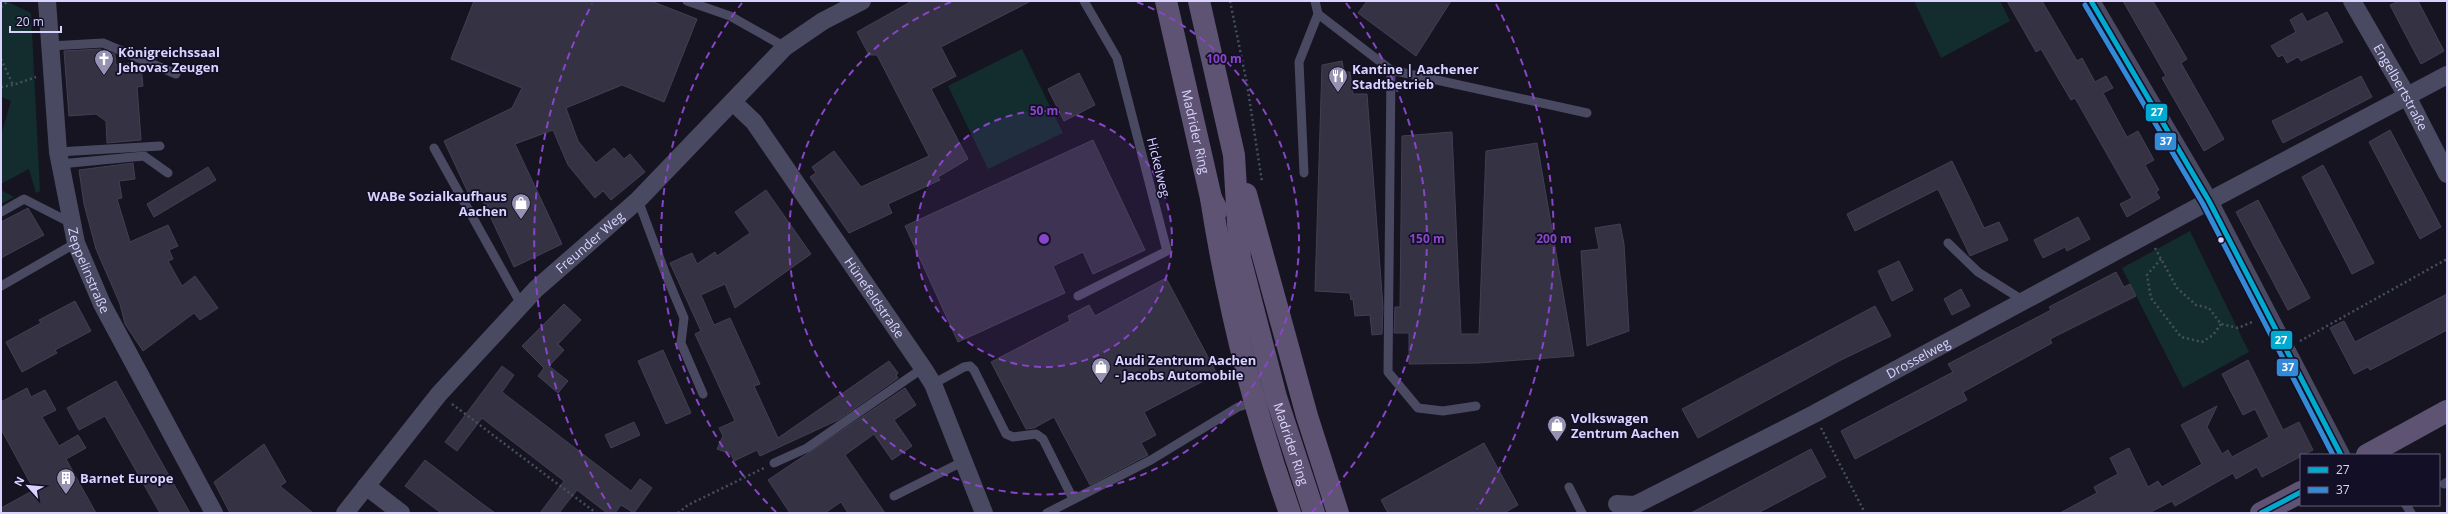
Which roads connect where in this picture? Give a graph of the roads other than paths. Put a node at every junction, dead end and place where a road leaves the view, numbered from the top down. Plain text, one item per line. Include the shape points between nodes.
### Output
1 (46, 1) edge
2 (687, 1) edge
3 (862, 1) edge
4 (1084, 1) edge
5 (1166, 1) edge
6 (1199, 1) edge
7 (1315, 1) edge
8 (2091, 1) edge
9 (2352, 1) edge
10 (1318, 14) junction
11 (50, 46) junction
12 (785, 47) junction
13 (1391, 70) junction
14 (176, 74) dead end
15 (2447, 75) edge
16 (2407, 96) junction
17 (733, 102) junction
18 (1587, 113) dead end
19 (160, 146) dead end
20 (434, 148) dead end
21 (1234, 155) junction
22 (59, 158) junction
23 (168, 173) dead end
24 (1304, 173) dead end
25 (2447, 174) edge
26 (1211, 198) junction
27 (638, 200) junction
28 (2209, 200) junction
29 (1, 212) edge
30 (71, 223) junction
31 (1948, 242) dead end
32 (76, 243) junction
33 (1240, 258) junction
34 (1, 286) edge
35 (1078, 296) dead end
36 (2024, 300) junction
37 (521, 304) junction
38 (923, 368) junction
39 (932, 384) junction
40 (703, 394) dead end
41 (1255, 402) junction
42 (1476, 406) dead end
43 (2447, 411) edge
44 (2340, 454) edge
45 (2369, 454) edge
46 (964, 461) junction
47 (774, 463) road end
48 (366, 486) junction
49 (1569, 487) dead end
50 (2300, 493) edge
51 (894, 496) dead end
52 (1073, 500) junction
53 (1617, 504) dead end
54 (214, 513) edge
55 (345, 513) edge
56 (401, 513) edge
57 (984, 513) edge
58 (1047, 513) edge
59 (1290, 513) edge
60 (1314, 513) edge
61 (1338, 513) edge
62 (1582, 513) edge
63 (2261, 513) edge

1 - 11 street, Zeppelinstraße
2 - 12 lane via 730,16
3 - 12 street, Freunder Weg
4 - 35 lane, Hickelweg via 1117,58 1167,251
5 - 26 main road, Madrider Ring
6 - 21 main road, Madrider Ring
7 - 10 lane
8 - 28 street
9 - 16 street, Engelbertstraße
10 - 13 lane
10 - 24 lane via 1299,62
11 - 14 lane via 103,43
11 - 22 street, Zeppelinstraße
12 - 17 street, Freunder Weg
13 - 18 lane
13 - 42 lane via 1388,372 1418,408 1443,410
15 - 16 street, Drosselweg
16 - 25 street, Engelbertstraße
16 - 28 street, Drosselweg
17 - 27 street, Freunder Weg
17 - 38 street, Hünefeldstraße via 754,122
19 - 22 lane
20 - 37 lane
21 - 33 main road, Madrider Ring
21 - 61 main road via 1307,416
22 - 23 lane via 144,156
22 - 30 street, Zeppelinstraße
26 - 33 main road, Madrider Ring
26 - 41 main road via 1236,336
27 - 37 street, Freunder Weg
27 - 40 lane via 684,318 681,343
28 - 36 street, Drosselweg
28 - 44 street
29 - 30 lane via 24,199
30 - 32 street, Zeppelinstraße
31 - 36 lane via 1978,272
32 - 34 lane
32 - 54 street, Zeppelinstraße via 102,304
33 - 60 main road, Madrider Ring via 1276,397
36 - 53 street, Drosselweg via 1814,414 1635,505
37 - 48 street, Freunder Weg via 438,394
38 - 39 street, Hünefeldstraße
38 - 47 lane via 808,448
39 - 46 street, Hünefeldstraße
39 - 52 lane via 970,366 1006,434 1013,437 1036,434 1043,439
41 - 52 lane via 1238,406 1151,460
41 - 59 main road
43 - 45 main road
46 - 51 lane
46 - 57 street, Hünefeldstraße
48 - 55 street, Freunder Weg
48 - 56 street
49 - 62 lane
50 - 63 main road
52 - 58 lane

